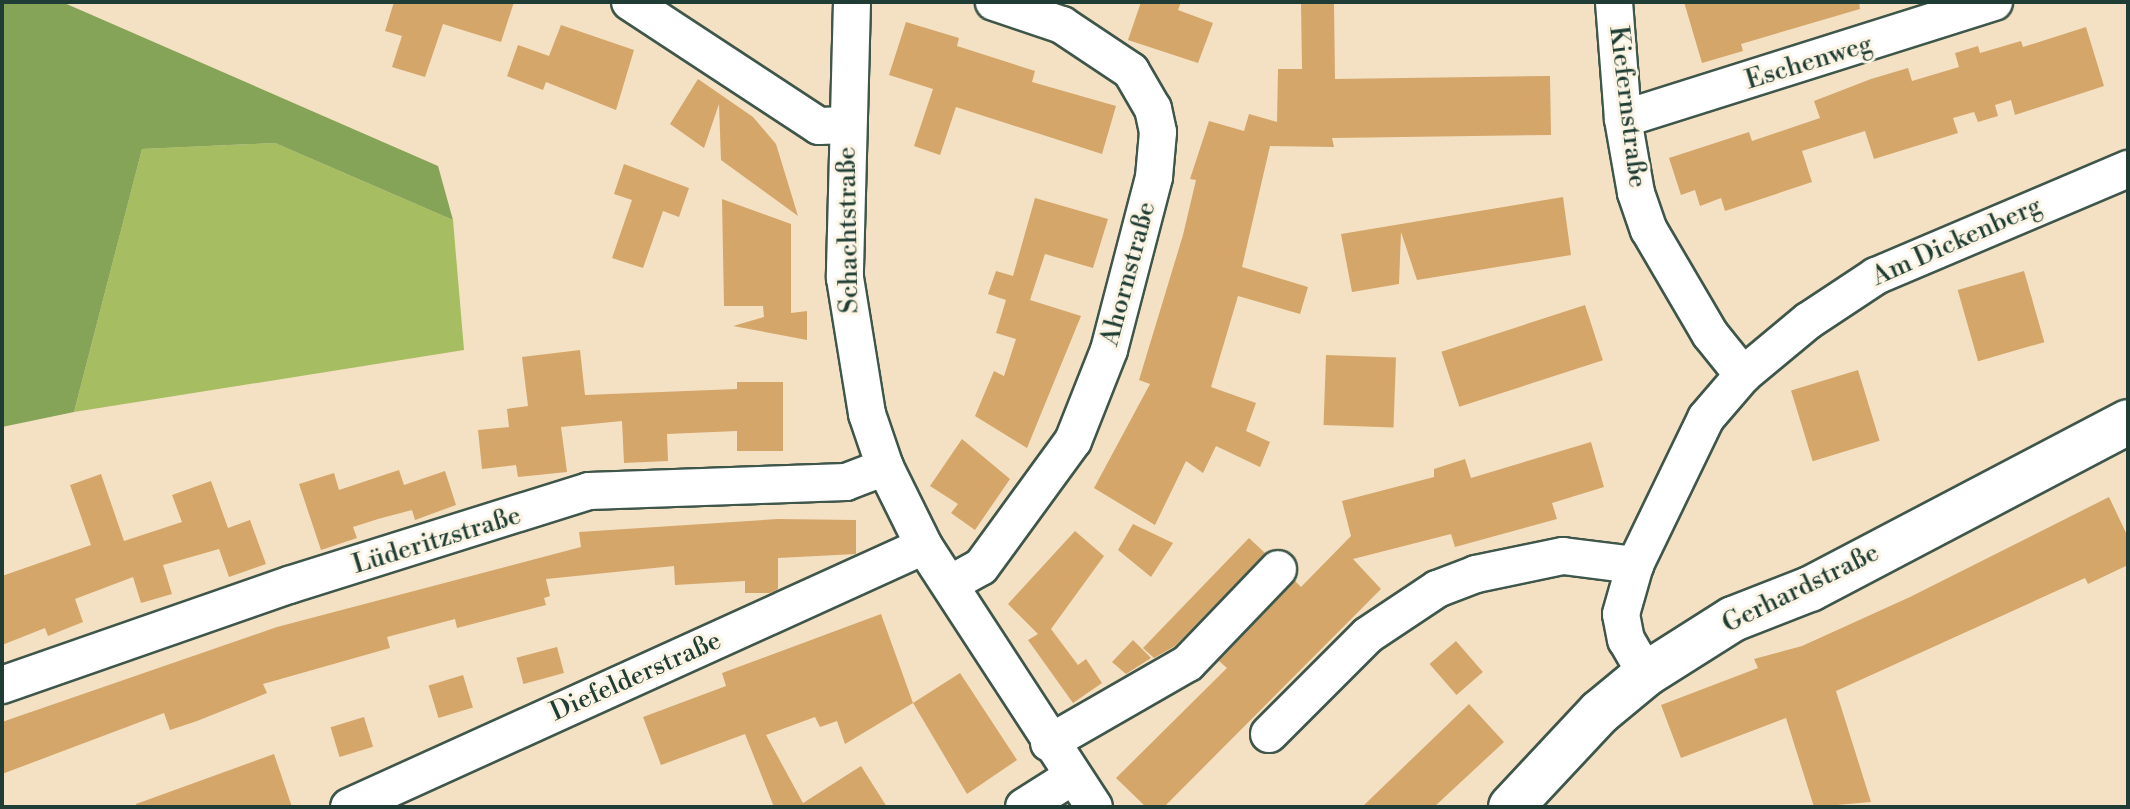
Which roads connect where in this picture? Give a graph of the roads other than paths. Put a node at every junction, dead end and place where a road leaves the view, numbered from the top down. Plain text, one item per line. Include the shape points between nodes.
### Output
1 (630, 2) edge
2 (852, 2) edge
3 (994, 2) edge
4 (1614, 2) edge
5 (1994, 2) edge
6 (1623, 119) junction
7 (848, 125) junction
8 (2128, 169) edge
9 (1743, 375) junction
10 (2128, 422) edge
11 (885, 467) junction
12 (924, 546) junction
13 (1635, 565) junction
14 (1278, 569) dead end
15 (950, 584) junction
16 (1646, 674) junction
17 (2, 685) edge
18 (1269, 734) dead end
19 (1049, 743) junction
20 (1073, 776) junction
21 (349, 807) edge
22 (1024, 807) edge
23 (1094, 807) edge
24 (1511, 807) edge

1 - 7 street via 819,126
2 - 7 street, Schachtstraße
3 - 15 street, Ahornstraße via 1076,32 1131,71 1153,109 1158,132 1154,177 1109,350 1073,441 981,567
4 - 6 street, Kiefernstraße
5 - 6 street, Eschenweg
6 - 9 street, Kiefernstraße via 1636,193 1649,230 1710,334
7 - 11 street, Schachtstraße via 845,278 861,385
8 - 9 street, Am Dickenberg via 1876,276 1808,321
9 - 13 street, Am Dickenberg via 1706,418
10 - 16 street, Gerhardstraße via 1810,589 1733,619
11 - 12 street, Schachtstraße
11 - 17 street, Lüderitzstraße via 846,482 589,491 289,585
12 - 15 street, Schachtstraße
12 - 21 street, Diefelderstraße
13 - 16 street, Am Dickenberg via 1621,614 1626,640
13 - 18 street via 1563,556 1476,574 1437,589 1368,635
14 - 19 street via 1188,663
15 - 19 street, Schachtstraße
16 - 24 street, Gerhardstraße via 1600,712
19 - 20 street, Schachtstraße
20 - 22 street
20 - 23 street, Schachtstraße

